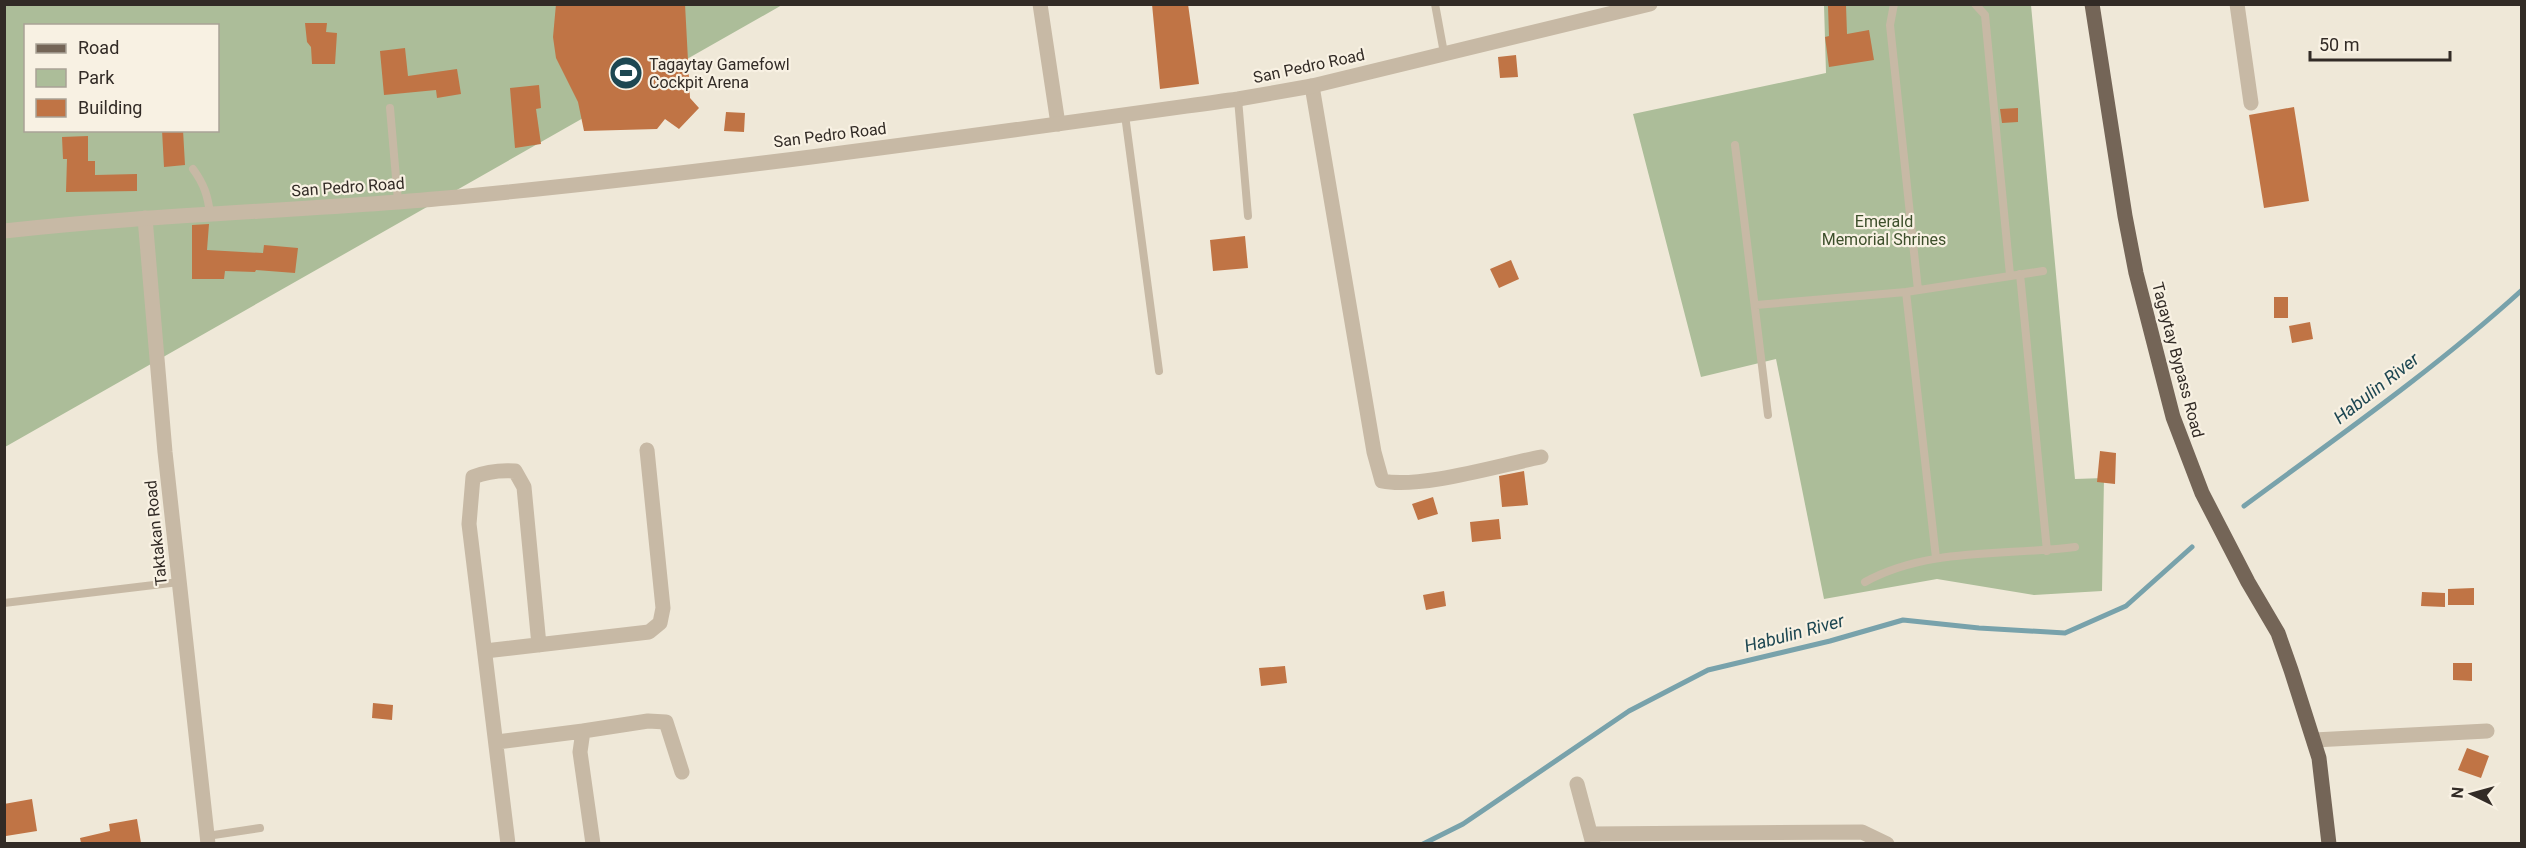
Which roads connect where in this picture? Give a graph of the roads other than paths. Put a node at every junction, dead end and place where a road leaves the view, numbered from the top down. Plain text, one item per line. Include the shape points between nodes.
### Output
1 (1040, 4) edge
2 (1435, 4) edge
3 (1650, 4) edge
4 (1894, 4) edge
5 (1976, 4) edge
6 (2092, 4) edge
7 (2237, 4) edge
8 (1444, 53) junction
9 (1312, 86) junction
10 (1238, 99) junction
11 (2251, 103) dead end
12 (390, 108) dead end
13 (1125, 115) junction
14 (1058, 124) junction
15 (1734, 145) dead end
16 (193, 169) dead end
17 (398, 201) junction
18 (210, 214) junction
19 (1248, 216) dead end
20 (145, 218) junction
21 (4, 231) edge
22 (2043, 271) dead end
23 (2020, 274) junction
24 (2010, 275) junction
25 (1918, 290) junction
26 (1906, 292) junction
27 (1756, 305) junction
28 (1159, 371) dead end
29 (1768, 415) dead end
30 (647, 450) dead end
31 (1541, 457) dead end
32 (2075, 547) dead end
33 (2048, 551) junction
34 (1936, 558) junction
35 (179, 582) junction
36 (1865, 582) dead end
37 (4, 603) edge
38 (539, 645) junction
39 (485, 651) junction
40 (583, 731) junction
41 (2487, 731) dead end
42 (2314, 740) junction
43 (497, 742) junction
44 (682, 772) dead end
45 (1577, 784) dead end
46 (260, 828) dead end
47 (1592, 838) edge
48 (207, 839) edge
49 (508, 843) edge
50 (593, 843) edge
51 (1887, 843) edge
52 (2329, 843) edge

1 - 14 street
2 - 8 lane
3 - 8 street, San Pedro Road
4 - 25 lane via 1890,25
5 - 24 lane via 1985,15
6 - 42 main road, Tagaytay Bypass Road via 2127,228 2173,417 2212,514 2278,633
7 - 11 street
8 - 9 street, San Pedro Road
9 - 10 street, San Pedro Road
9 - 31 street via 1382,481 1396,484 1440,478
10 - 13 street, San Pedro Road
10 - 19 lane
12 - 17 lane
13 - 14 street, San Pedro Road
13 - 28 lane
14 - 17 street, San Pedro Road via 694,171
15 - 27 lane
16 - 18 lane via 208,196
17 - 18 street, San Pedro Road
18 - 20 street, San Pedro Road
20 - 21 street, San Pedro Road
20 - 35 street, Taktakan Road
22 - 23 lane
23 - 24 lane
23 - 33 lane
24 - 25 lane
25 - 26 lane
26 - 27 lane
26 - 34 lane
27 - 29 lane
30 - 38 street via 663,608 660,623 649,632
32 - 33 lane
33 - 34 lane
34 - 36 lane via 1884,572
35 - 37 lane
35 - 48 street, Taktakan Road
38 - 39 street
38 - 39 street via 524,488 515,471 500,470 473,477 469,524
39 - 43 street
40 - 43 street
40 - 44 street via 666,722
40 - 50 street via 580,752
41 - 42 street
42 - 52 main road, Tagaytay Bypass Road
43 - 49 street
45 - 47 street
46 - 48 lane
47 - 51 street via 1862,832

